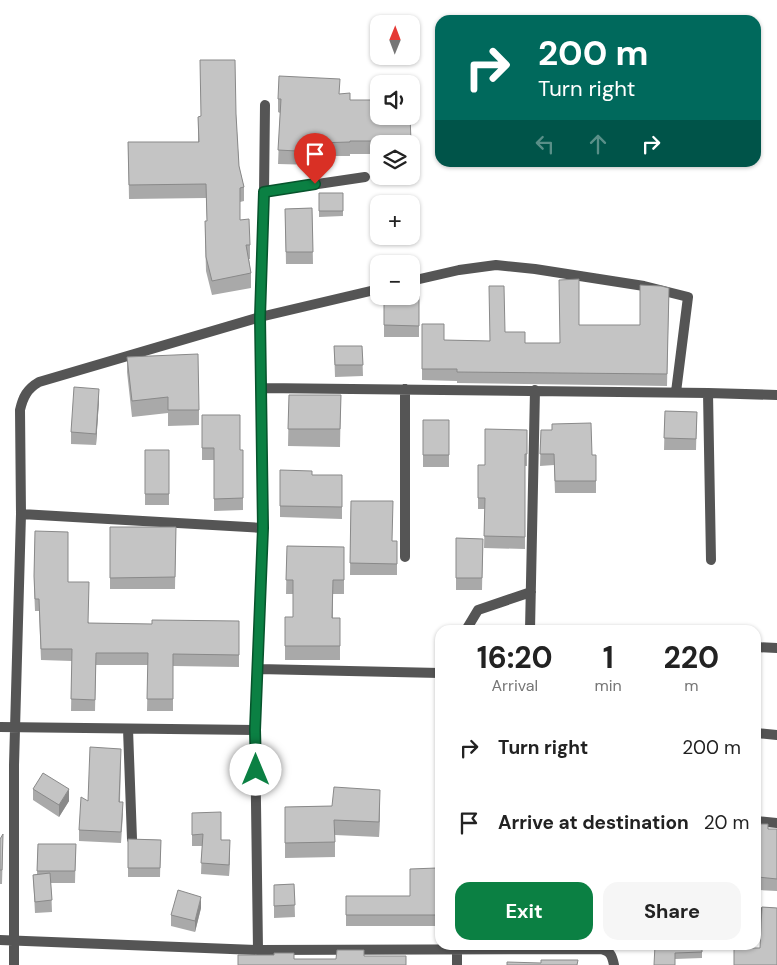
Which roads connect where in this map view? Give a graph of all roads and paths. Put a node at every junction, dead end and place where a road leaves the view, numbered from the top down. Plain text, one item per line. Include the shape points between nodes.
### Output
1 (265, 105) dead end
2 (365, 177) dead end
3 (264, 192) junction
4 (420, 279) edge
5 (370, 291) edge
6 (260, 317) junction
7 (261, 388) junction
8 (405, 389) junction
9 (534, 390) junction
10 (676, 392) junction
11 (708, 392) junction
12 (777, 395) edge
13 (21, 514) junction
14 (263, 528) junction
15 (405, 557) dead end
16 (711, 560) dead end
17 (531, 592) junction
18 (469, 625) edge
19 (530, 625) edge
20 (761, 647) edge
21 (777, 648) edge
22 (258, 669) junction
23 (435, 672) edge
24 (0, 727) edge
25 (15, 727) junction
26 (128, 728) junction
27 (255, 730) junction
28 (761, 733) edge
29 (777, 735) edge
30 (761, 821) edge
31 (777, 823) edge
32 (132, 838) edge
33 (761, 912) edge
34 (777, 913) edge
35 (0, 940) edge
36 (15, 940) junction
37 (258, 950) junction
38 (457, 950) joint
39 (604, 950) edge
40 (14, 965) edge
41 (457, 965) edge
42 (614, 965) edge

1 - 3 street
2 - 3 street
3 - 6 street
4 - 10 street via 496,265 634,285 688,297
5 - 6 street
6 - 7 street
6 - 13 street via 32,386 22,400 20,410
7 - 8 street
7 - 14 street
8 - 9 street
8 - 15 street
9 - 10 street
9 - 17 street
10 - 11 street
11 - 12 street
11 - 16 street
13 - 14 street
13 - 25 street
14 - 22 street
17 - 18 street via 478,610
17 - 19 street
20 - 21 street
22 - 23 street
22 - 27 street
24 - 25 street
25 - 26 street
25 - 36 street
26 - 27 street
26 - 32 street
27 - 37 street
28 - 29 street
30 - 31 street
33 - 34 street
35 - 36 street
36 - 37 street
36 - 40 street
37 - 38 street
38 - 41 street
39 - 42 street via 612,956

